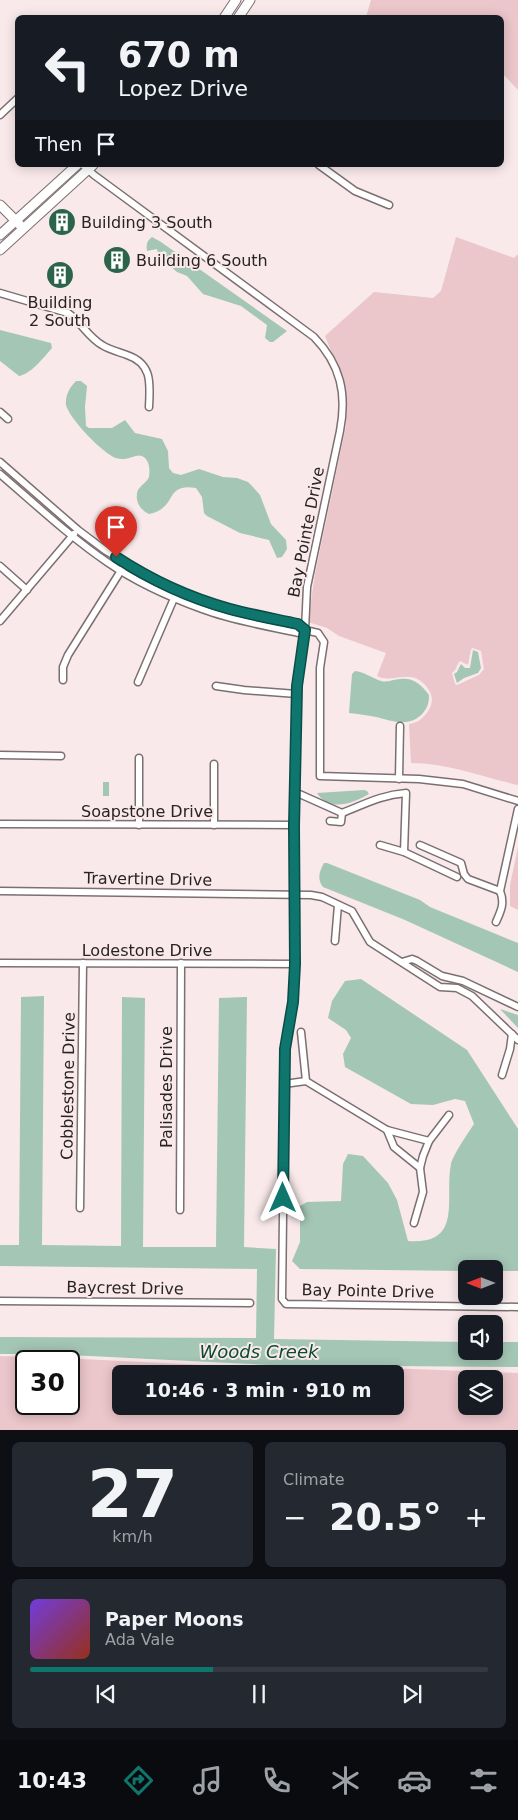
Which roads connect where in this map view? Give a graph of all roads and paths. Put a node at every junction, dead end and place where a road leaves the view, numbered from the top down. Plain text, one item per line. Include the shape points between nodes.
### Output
1 (236, 0) edge
2 (250, 0) edge
3 (226, 15) edge
4 (240, 15) edge
5 (15, 101) edge
6 (0, 115) edge
7 (75, 167) edge
8 (88, 167) edge
9 (322, 167) edge
10 (0, 205) edge
11 (389, 205) dead end
12 (16, 221) junction
13 (24, 228) junction
14 (0, 235) edge
15 (0, 250) edge
16 (0, 292) edge
17 (148, 407) dead end
18 (0, 412) edge
19 (8, 419) dead end
20 (0, 462) edge
21 (0, 474) edge
22 (78, 530) junction
23 (73, 536) junction
24 (126, 563) junction
25 (0, 566) edge
26 (121, 571) junction
27 (27, 590) junction
28 (178, 591) junction
29 (174, 598) junction
30 (0, 621) edge
31 (305, 630) junction
32 (63, 680) dead end
33 (138, 682) dead end
34 (216, 686) dead end
35 (297, 694) junction
36 (400, 726) dead end
37 (0, 755) edge
38 (61, 756) dead end
39 (139, 758) dead end
40 (214, 764) dead end
41 (399, 778) junction
42 (295, 792) junction
43 (518, 801) edge
44 (518, 809) edge
45 (342, 813) junction
46 (330, 821) dead end
47 (0, 824) edge
48 (139, 825) junction
49 (214, 825) junction
50 (294, 826) junction
51 (420, 844) dead end
52 (380, 845) dead end
53 (404, 852) junction
54 (457, 876) dead end
55 (0, 891) edge
56 (500, 891) junction
57 (295, 895) junction
58 (338, 905) junction
59 (496, 922) dead end
60 (335, 941) dead end
61 (402, 962) junction
62 (0, 963) edge
63 (181, 963) junction
64 (83, 964) junction
65 (295, 964) junction
66 (518, 1007) edge
67 (301, 1032) dead end
68 (512, 1034) junction
69 (518, 1040) edge
70 (502, 1075) dead end
71 (306, 1080) junction
72 (284, 1084) junction
73 (449, 1114) dead end
74 (387, 1130) junction
75 (429, 1140) junction
76 (420, 1168) junction
77 (80, 1208) dead end
78 (180, 1210) dead end
79 (414, 1223) dead end
80 (0, 1301) edge
81 (250, 1303) dead end
82 (518, 1308) edge

1 - 3 main road
2 - 4 main road
5 - 6 street
7 - 12 main road
8 - 13 main road
8 - 31 street, Bay Pointe Drive via 306,330 322,345 336,369 343,392 343,416 307,587
9 - 11 street via 355,191
10 - 12 main road
12 - 13 main road
12 - 14 main road
13 - 15 main road
16 - 17 street via 68,313 101,345 141,363 150,382
18 - 19 street
20 - 22 street
21 - 23 street
22 - 23 street
22 - 24 street
23 - 26 street
23 - 27 street
24 - 26 street
24 - 28 street
25 - 27 street
26 - 29 street
26 - 32 street via 66,661
27 - 30 street
28 - 29 street
28 - 31 street via 229,609 298,624
29 - 31 street via 238,620 299,633
29 - 33 street
31 - 35 street, Bay Pointe Drive
31 - 41 street via 318,634 324,642 320,668 320,776
34 - 35 street
35 - 42 street, Bay Pointe Drive
36 - 41 street
37 - 38 street
39 - 48 street
40 - 49 street
41 - 43 street via 463,784
42 - 45 street
42 - 50 street, Bay Pointe Drive
44 - 56 street
45 - 46 street via 341,822
45 - 53 street via 373,799 406,793
47 - 48 street, Soapstone Drive
48 - 49 street, Soapstone Drive
49 - 50 street, Soapstone Drive
50 - 57 street, Bay Pointe Drive
51 - 56 street via 461,863 468,879
52 - 53 street
53 - 54 street
55 - 57 street, Travertine Drive
56 - 59 street via 502,908
57 - 58 street, Travertine Drive via 311,894
57 - 65 street, Bay Pointe Drive
58 - 60 street
58 - 61 street, Travertine Drive via 352,911 370,942
61 - 66 street via 412,959 442,976 463,981
61 - 68 street, Travertine Drive via 440,987 457,988 472,996
62 - 64 street, Lodestone Drive
63 - 64 street, Lodestone Drive
63 - 65 street, Lodestone Drive
63 - 78 street, Palisades Drive
64 - 77 street, Cobblestone Drive
65 - 72 street, Bay Pointe Drive
67 - 71 street
68 - 69 street, Travertine Drive
68 - 70 street
71 - 72 street
71 - 74 street
72 - 82 street, Bay Pointe Drive via 282,1299 286,1304
73 - 75 street
74 - 75 street
74 - 76 street via 394,1147
75 - 76 street
76 - 79 street via 423,1192
80 - 81 street, Baycrest Drive

